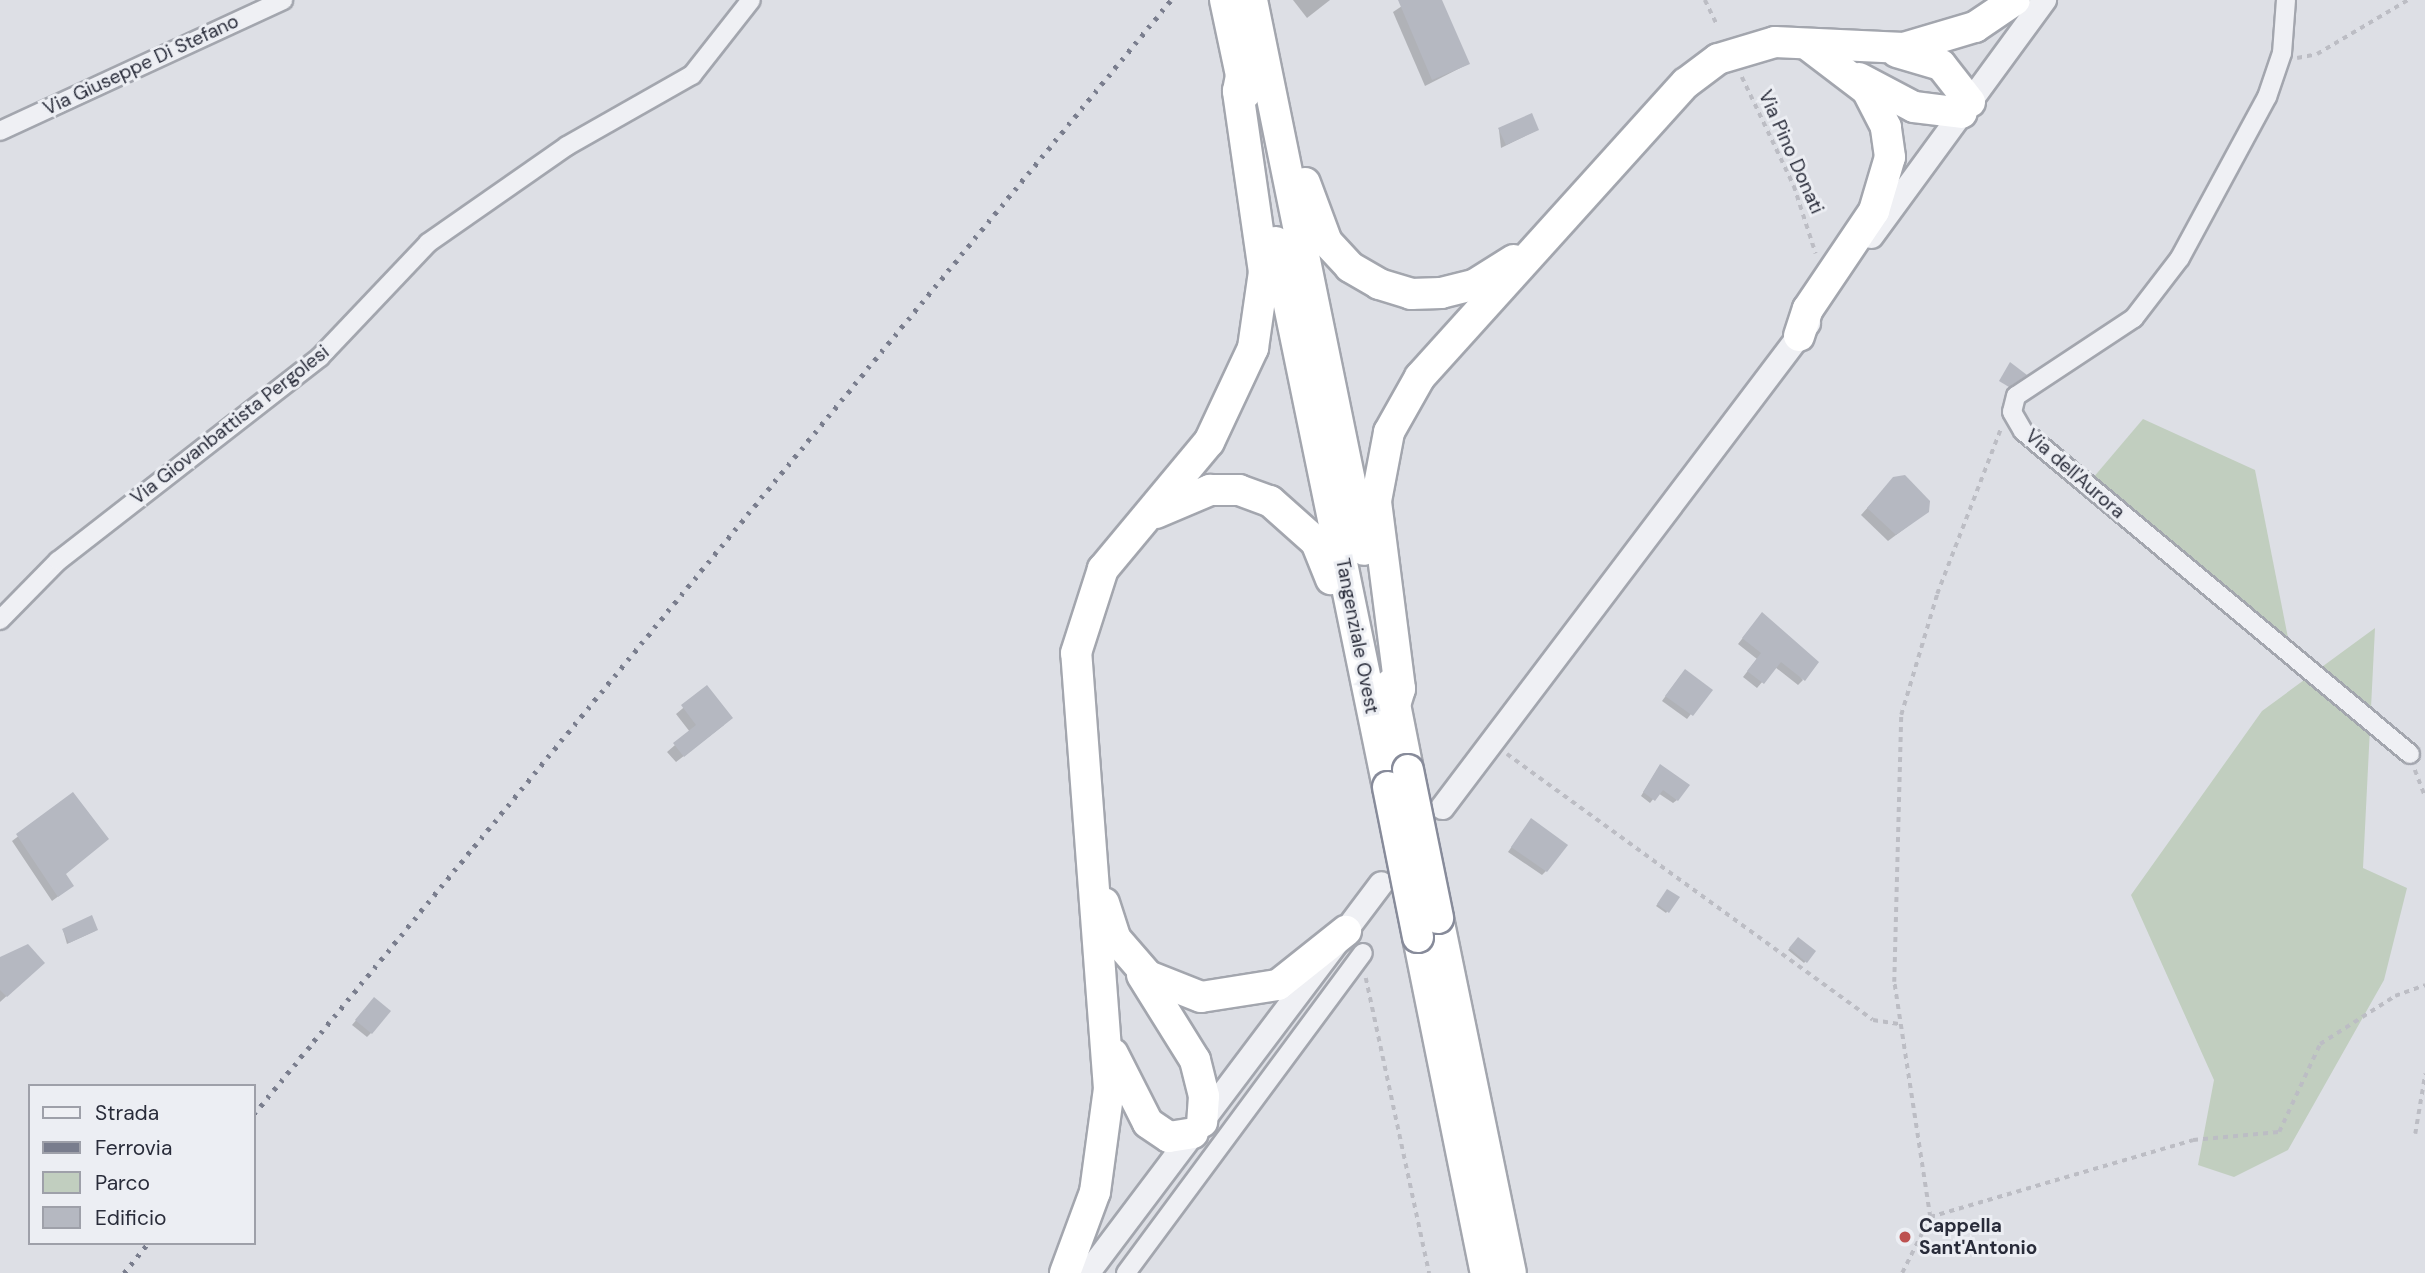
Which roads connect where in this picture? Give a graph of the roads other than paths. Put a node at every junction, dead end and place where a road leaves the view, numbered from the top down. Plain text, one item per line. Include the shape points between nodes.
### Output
1 (283, 0) edge
2 (751, 0) edge
3 (1225, 0) edge
4 (2015, 0) edge
5 (2044, 0) edge
6 (2286, 0) edge
7 (1246, 18) edge
8 (1799, 41) junction
9 (1874, 48) junction
10 (1241, 75) junction
11 (1853, 75) junction
12 (1966, 107) junction
13 (0, 131) edge
14 (1539, 241) junction
15 (1799, 336) junction
16 (1121, 542) junction
17 (0, 620) edge
18 (1395, 705) junction
19 (2410, 754) road end
20 (1398, 779) junction
21 (1442, 807) dead end
22 (1091, 857) junction
23 (1381, 883) dead end
24 (1428, 928) junction
25 (1355, 942) junction
26 (1132, 959) junction
27 (1108, 1044) junction
28 (1197, 1128) junction
29 (1065, 1273) edge
30 (1087, 1273) edge
31 (1126, 1273) edge
32 (1486, 1273) edge
33 (1511, 1273) edge

1 - 13 street, Via Giuseppe Di Stefano
2 - 17 street, Via Giovanbattista Pergolesi via 692,75 567,146 419,250 320,357 58,561
3 - 7 highway, Tangenziale Ovest
4 - 9 highway via 1941,40
5 - 12 street
6 - 19 street, Via dell'Aurora via 2282,53 2267,97 2158,289 2134,318 2016,396 2012,412 2023,431
7 - 10 highway, Tangenziale Ovest
7 - 14 highway via 1268,40 1314,214 1350,267 1411,294 1441,293 1474,285
7 - 18 highway, Tangenziale Ovest
8 - 9 highway
8 - 11 highway
8 - 14 highway via 1740,48 1700,71
9 - 12 highway via 1941,65
10 - 16 highway via 1238,91 1264,272 1252,348 1209,442
10 - 20 highway, Tangenziale Ovest
11 - 12 highway via 1913,107
11 - 15 highway via 1876,106 1890,157 1874,211 1829,277
12 - 15 street
14 - 18 highway via 1420,377 1389,432 1376,501 1400,689
15 - 21 street
16 - 20 highway via 1163,507 1210,490 1239,490 1294,517 1316,542 1329,572 1371,757
16 - 22 highway via 1094,588 1076,653
18 - 20 highway, Tangenziale Ovest
20 - 24 highway, Tangenziale Ovest, bridge
22 - 26 highway via 1116,939
22 - 27 highway
23 - 25 street
24 - 32 highway, Tangenziale Ovest
24 - 33 highway, Tangenziale Ovest
25 - 26 highway via 1278,985 1228,998 1171,988
25 - 28 street
25 - 31 street
26 - 28 highway via 1195,1060 1204,1096
27 - 28 highway via 1147,1123 1169,1136
27 - 29 highway via 1105,1141 1095,1192
28 - 30 street

